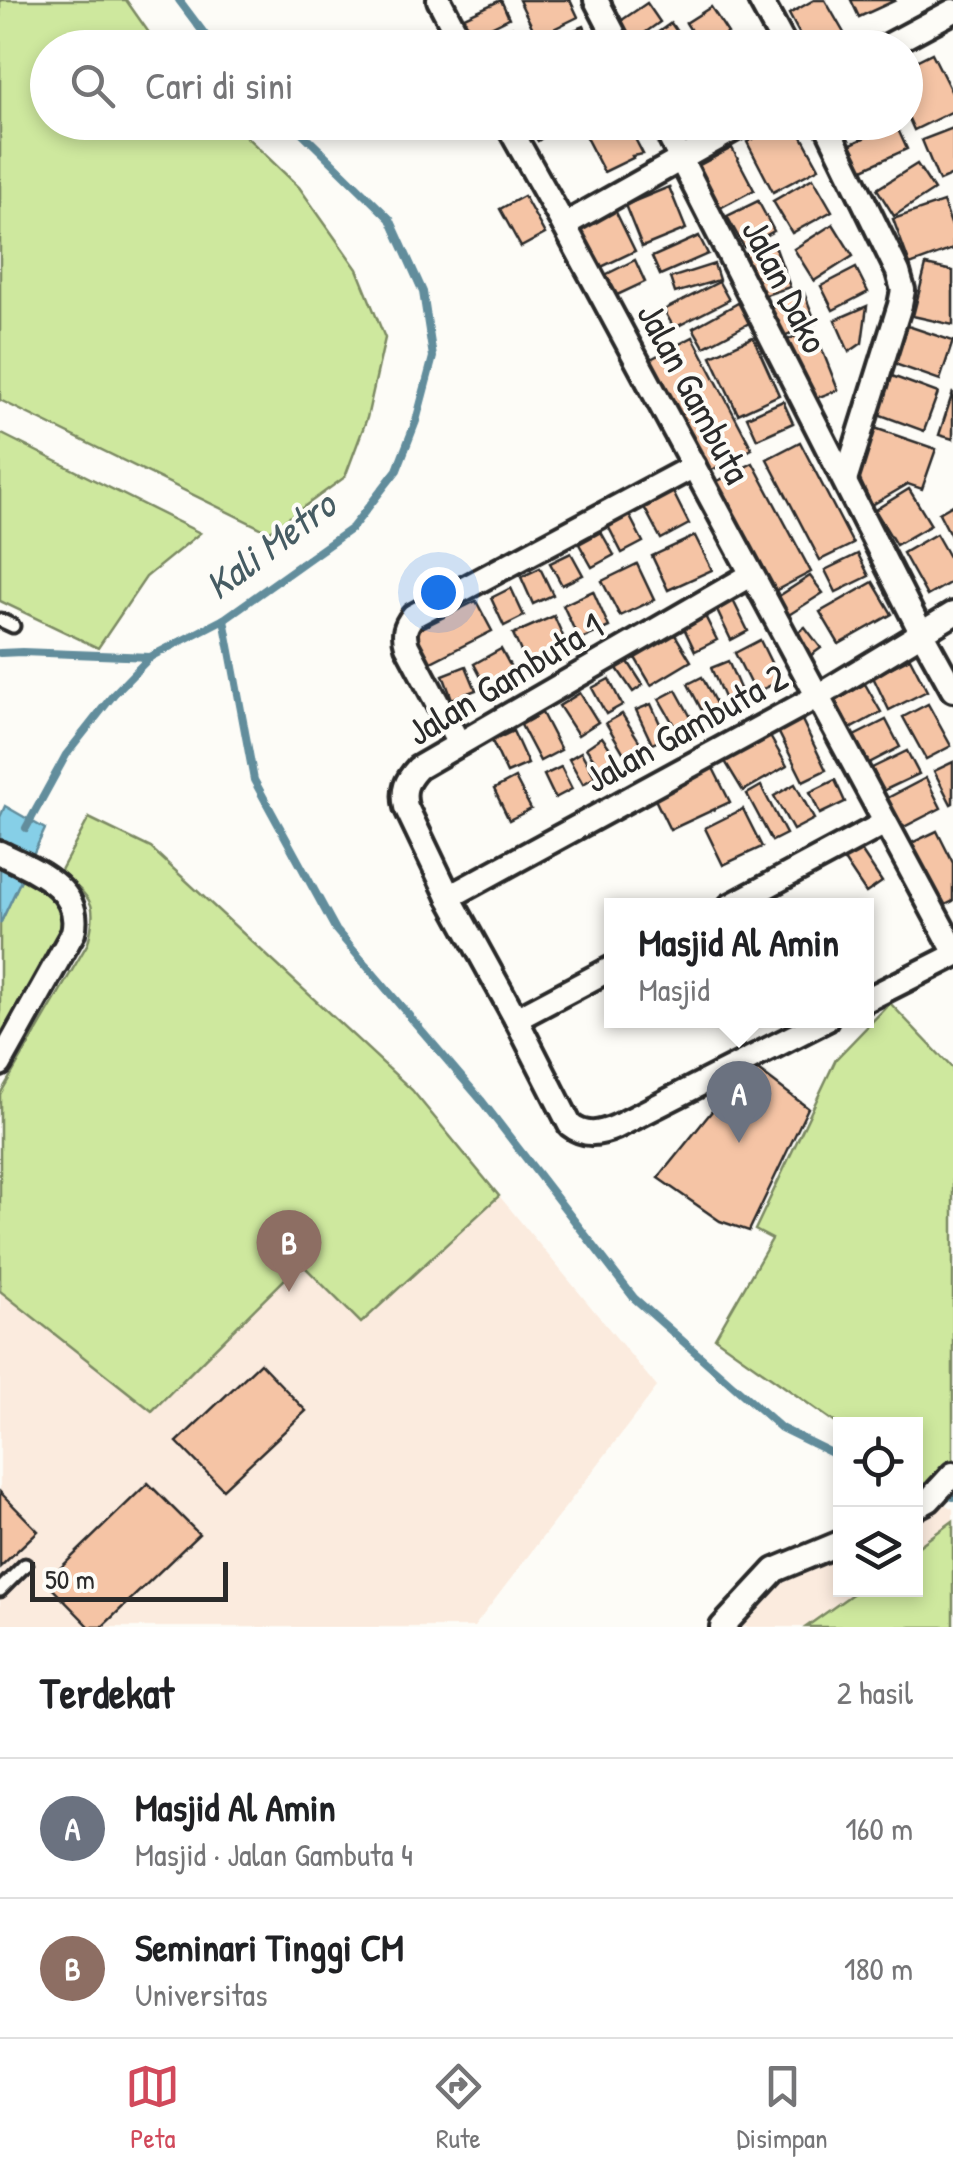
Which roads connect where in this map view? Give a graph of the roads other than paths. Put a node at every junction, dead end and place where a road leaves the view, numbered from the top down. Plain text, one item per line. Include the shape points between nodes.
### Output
1 (439, 0) edge
2 (596, 0) edge
3 (760, 0) edge
4 (953, 11) edge
5 (455, 30) edge
6 (612, 30) edge
7 (776, 30) edge
8 (918, 30) edge
9 (516, 140) edge
10 (671, 140) edge
11 (714, 140) edge
12 (833, 140) edge
13 (681, 159) junction
14 (564, 225) junction
15 (694, 466) junction
16 (844, 481) junction
17 (751, 575) junction
18 (953, 614) edge
19 (920, 632) junction
20 (953, 690) edge
21 (818, 696) junction
22 (459, 744) junction
23 (885, 822) junction
24 (0, 853) edge
25 (450, 897) junction
26 (745, 898) edge
27 (953, 948) edge
28 (953, 956) edge
29 (604, 972) edge
30 (874, 996) edge
31 (516, 1019) junction
32 (810, 1028) edge
33 (0, 1064) edge
34 (833, 1546) edge
35 (25, 1566) dead end
36 (0, 1590) edge
37 (722, 1627) edge

1 - 5 street
2 - 6 street
3 - 7 street
4 - 8 street
9 - 14 street, Jalan Gambuta
10 - 13 street, Jalan Dako
11 - 13 street
12 - 16 street via 903,290
13 - 14 street
13 - 16 street, Jalan Dako
14 - 15 street, Jalan Gambuta
15 - 17 street, Jalan Gambuta
15 - 22 street via 406,624 406,646
16 - 19 street, Jalan Dako
17 - 21 street, Jalan Gambuta
17 - 22 street, Jalan Gambuta 1
18 - 19 street, Jalan Gambuta 2
19 - 20 street, Jalan Dako
19 - 21 street, Jalan Gambuta 2
21 - 23 street, Jalan Gambuta
21 - 25 street, Jalan Gambuta 2
22 - 25 street, Jalan Gambuta 1 via 418,768 404,796
23 - 26 street
23 - 27 street, Jalan Gambuta
24 - 33 street via 66,894 76,920
25 - 31 street
28 - 30 street
29 - 31 street
31 - 32 street via 570,1126 590,1134
34 - 37 street via 775,1570
35 - 36 lane

